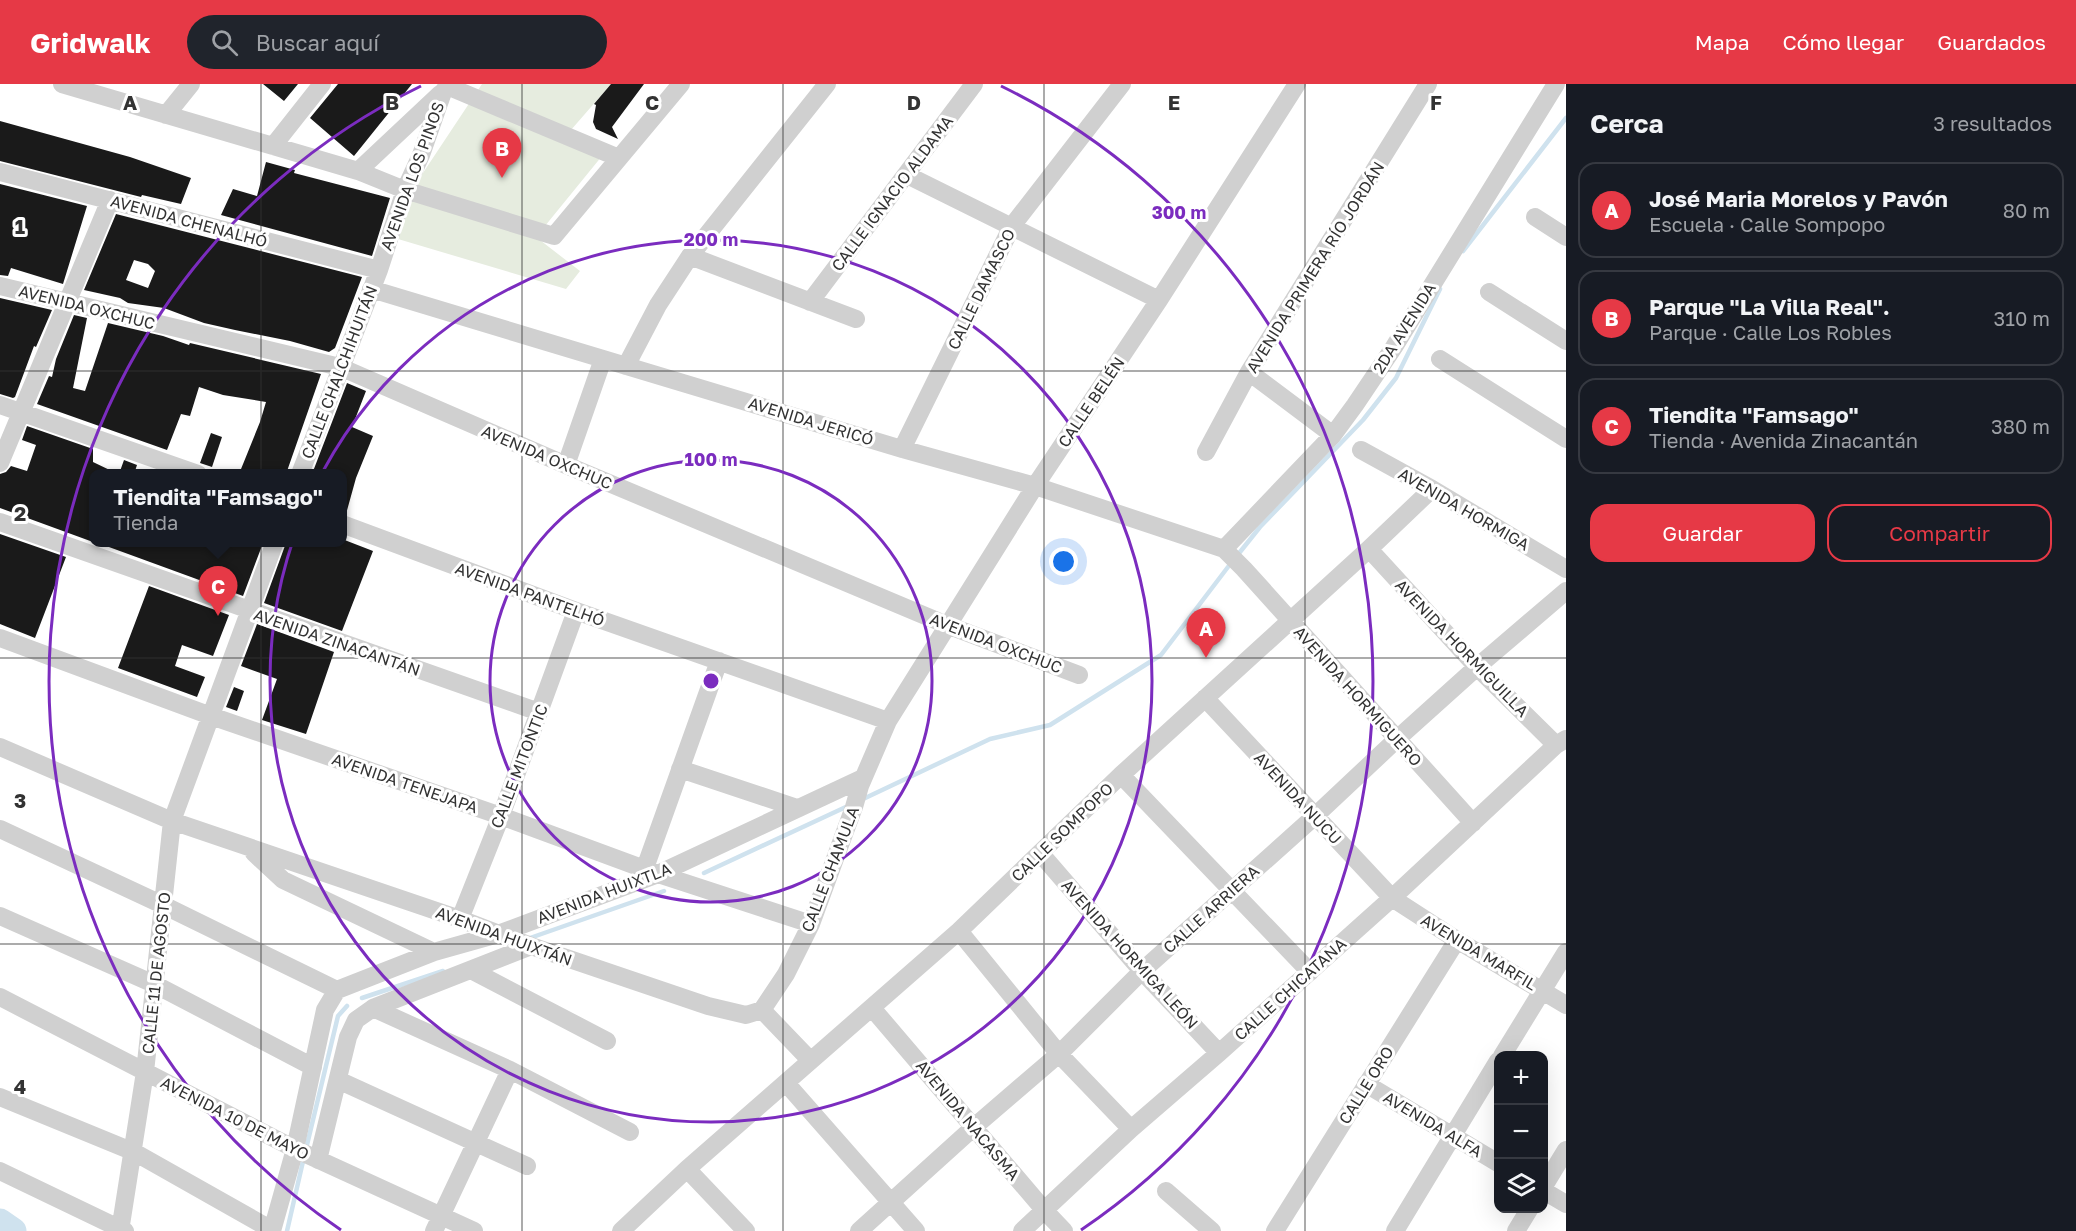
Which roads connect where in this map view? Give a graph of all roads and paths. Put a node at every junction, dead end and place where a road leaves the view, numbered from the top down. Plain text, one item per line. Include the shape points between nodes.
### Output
1 (62, 84) edge
2 (191, 84) edge
3 (322, 84) edge
4 (681, 84) edge
5 (827, 84) edge
6 (974, 84) edge
7 (1122, 84) edge
8 (1297, 84) edge
9 (1428, 84) edge
10 (1556, 84) edge
11 (446, 87) edge
12 (166, 114) junction
13 (273, 146) junction
14 (619, 158) junction
15 (358, 171) junction
16 (0, 172) edge
17 (907, 175) junction
18 (405, 190) junction
19 (110, 200) junction
20 (1535, 217) dead end
21 (1012, 226) junction
22 (1566, 237) edge
23 (690, 256) junction
24 (379, 270) junction
25 (0, 286) edge
26 (371, 289) junction
27 (1489, 292) dead end
28 (1159, 300) junction
29 (810, 302) junction
30 (66, 303) junction
31 (856, 319) dead end
32 (1566, 341) edge
33 (603, 359) junction
34 (1440, 359) dead end
35 (626, 366) junction
36 (340, 367) junction
37 (1249, 372) junction
38 (0, 405) edge
39 (22, 413) junction
40 (1333, 435) junction
41 (1566, 439) edge
42 (902, 449) junction
43 (1361, 450) dead end
44 (1206, 452) dead end
45 (0, 463) edge
46 (566, 465) junction
47 (184, 469) edge
48 (302, 469) edge
49 (1035, 486) junction
50 (1432, 489) junction
51 (0, 522) edge
52 (347, 526) edge
53 (274, 547) edge
54 (1369, 549) junction
55 (1226, 551) junction
56 (1244, 569) joint
57 (1566, 569) edge
58 (1566, 591) edge
59 (250, 611) junction
60 (576, 611) junction
61 (1290, 622) junction
62 (947, 625) junction
63 (0, 638) edge
64 (718, 660) junction
65 (1477, 667) junction
66 (1079, 675) dead end
67 (1205, 698) junction
68 (539, 712) junction
69 (211, 716) junction
70 (888, 721) junction
71 (1397, 739) junction
72 (1561, 742) edge
73 (2, 755) edge
74 (680, 769) junction
75 (1121, 775) junction
76 (862, 782) junction
77 (797, 808) junction
78 (501, 816) junction
79 (1316, 816) junction
80 (172, 821) junction
81 (1473, 823) junction
82 (0, 829) edge
83 (249, 847) junction
84 (1041, 854) junction
85 (651, 871) junction
86 (1231, 891) junction
87 (1392, 898) junction
88 (163, 905) junction
89 (0, 916) edge
90 (460, 920) junction
91 (811, 924) junction
92 (959, 932) junction
93 (498, 934) junction
94 (1457, 940) junction
95 (531, 946) junction
96 (434, 952) junction
97 (1566, 952) edge
98 (471, 969) junction
99 (1142, 971) junction
100 (1310, 972) junction
101 (154, 984) junction
102 (337, 990) junction
103 (1542, 991) junction
104 (0, 997) edge
105 (1566, 1005) edge
106 (373, 1008) junction
107 (872, 1008) junction
108 (762, 1010) junction
109 (607, 1041) dead end
110 (1505, 1051) edge
111 (1219, 1053) junction
112 (1059, 1054) junction
113 (810, 1060) junction
114 (313, 1067) junction
115 (1494, 1067) edge
116 (510, 1070) junction
117 (145, 1072) junction
118 (338, 1080) junction
119 (786, 1083) junction
120 (1366, 1084) junction
121 (0, 1098) edge
122 (974, 1127) junction
123 (1131, 1129) junction
124 (630, 1132) dead end
125 (1452, 1135) junction
126 (475, 1143) junction
127 (1566, 1150) edge
128 (134, 1152) junction
129 (307, 1155) junction
130 (1494, 1161) edge
131 (527, 1166) dead end
132 (687, 1169) junction
133 (0, 1172) edge
134 (1548, 1181) edge
135 (1166, 1191) dead end
136 (1548, 1191) edge
137 (890, 1202) junction
138 (1566, 1204) edge
139 (1044, 1211) junction
140 (1527, 1213) edge
141 (438, 1223) edge
142 (122, 1230) edge
143 (272, 1230) edge
144 (474, 1231) edge
145 (621, 1231) edge
146 (746, 1231) edge
147 (859, 1231) edge
148 (916, 1231) edge
149 (1022, 1231) edge
150 (1064, 1231) edge
151 (1212, 1231) edge
152 (1275, 1231) edge
153 (1395, 1231) edge
154 (1516, 1231) edge

1 - 12 street
2 - 12 street
3 - 13 street
4 - 14 street
5 - 23 street
6 - 17 street, CALLE IGNACIO ALDAMA
7 - 21 street, CALLE DAMASCO
8 - 28 street, CALLE BELÉN
9 - 37 street, AVENIDA PRIMERA RÍO JORDÁN
10 - 40 street, 2DA AVENIDA via 1394,347
11 - 14 street
11 - 15 street
11 - 18 street, AVENIDA LOS PINOS
12 - 13 street
13 - 15 street
14 - 18 street via 554,236
15 - 18 street
16 - 19 street, AVENIDA CHENALHÓ
17 - 21 street
17 - 29 street, CALLE IGNACIO ALDAMA
18 - 24 street, AVENIDA LOS PINOS
19 - 24 street, AVENIDA CHENALHÓ
19 - 30 street
20 - 22 street
21 - 28 street
21 - 42 street, CALLE DAMASCO
23 - 29 street
23 - 35 street via 658,305
24 - 26 street, CALLE CHALCHIHUITÁN
25 - 30 street, AVENIDA OXCHUC
26 - 33 street, AVENIDA JERICÓ
26 - 36 street, CALLE CHALCHIHUITÁN
27 - 32 street
28 - 49 street, CALLE BELÉN
29 - 31 street
30 - 36 street, AVENIDA OXCHUC
30 - 39 street
33 - 35 street, AVENIDA JERICÓ
33 - 46 street
34 - 41 street
35 - 42 street, AVENIDA JERICÓ
36 - 46 street, AVENIDA OXCHUC
36 - 48 street, CALLE CHALCHIHUITÁN
37 - 40 street
37 - 44 street, AVENIDA PRIMERA RÍO JORDÁN
38 - 39 street
39 - 45 street
39 - 47 street
40 - 55 street, 2DA AVENIDA
42 - 49 street, AVENIDA JERICÓ
43 - 50 street, AVENIDA HORMIGA
46 - 62 street, AVENIDA OXCHUC
49 - 55 street, AVENIDA JERICÓ
49 - 62 street, CALLE BELÉN
50 - 54 street, CALLE SOMPOPO
50 - 57 street, AVENIDA HORMIGA
51 - 59 street, AVENIDA ZINACANTÁN
52 - 60 street, AVENIDA PANTELHÓ
53 - 59 street
54 - 61 street, CALLE SOMPOPO
54 - 65 street, AVENIDA HORMIGUILLA
55 - 56 street, AVENIDA JERICÓ
56 - 61 street, AVENIDA HORMIGUERO
58 - 65 street, CALLE ARRIERA
59 - 68 street, AVENIDA ZINACANTÁN
59 - 69 street
60 - 64 street, AVENIDA PANTELHÓ
60 - 68 street, CALLE MITONTIC
61 - 67 street, CALLE SOMPOPO
61 - 71 street, AVENIDA HORMIGUERO
62 - 66 street, AVENIDA OXCHUC
62 - 70 street, CALLE BELÉN
63 - 69 street, AVENIDA TENEJAPA
64 - 70 street
64 - 74 street
65 - 71 street, CALLE ARRIERA
65 - 72 street, AVENIDA HORMIGUILLA
67 - 75 street, CALLE SOMPOPO
67 - 79 street, AVENIDA NUCU
68 - 78 street, CALLE MITONTIC
69 - 78 street, AVENIDA TENEJAPA
69 - 80 street
70 - 76 street, CALLE CHAMULA
71 - 79 street, CALLE ARRIERA
71 - 81 street, AVENIDA HORMIGUERO
72 - 81 street, CALLE CHICATANA
73 - 80 street, AVENIDA HUIXTÁN
74 - 77 street
74 - 85 street
75 - 84 street, CALLE SOMPOPO
75 - 86 street
76 - 77 street, AVENIDA HUIXTLA
76 - 91 street, CALLE CHAMULA
77 - 85 street, AVENIDA HUIXTLA
78 - 85 street, AVENIDA TENEJAPA
78 - 90 street, CALLE MITONTIC
79 - 86 street, CALLE ARRIERA
79 - 87 street, AVENIDA NUCU
80 - 83 street, AVENIDA HUIXTÁN
80 - 88 street, CALLE 11 DE AGOSTO
81 - 87 street, CALLE CHICATANA
82 - 88 street
83 - 90 street, AVENIDA HUIXTÁN
83 - 96 street via 283,880
84 - 92 street, CALLE SOMPOPO
84 - 99 street, AVENIDA HORMIGA LEÓN
85 - 91 street, AVENIDA TENEJAPA
85 - 93 street, AVENIDA HUIXTLA
86 - 99 street, CALLE ARRIERA
86 - 100 street
87 - 94 street, AVENIDA MARFIL
87 - 100 street, CALLE CHICATANA
88 - 101 street, CALLE 11 DE AGOSTO
88 - 102 street
89 - 101 street
90 - 93 street, AVENIDA HUIXTÁN
91 - 108 street, CALLE CHAMULA via 786,974
92 - 107 street, CALLE SOMPOPO
92 - 112 street
93 - 95 street, AVENIDA HUIXTÁN
93 - 96 street, AVENIDA HUIXTLA
94 - 103 street, AVENIDA MARFIL
94 - 120 street, CALLE ORO
95 - 98 street
95 - 108 street, AVENIDA HUIXTÁN via 708,1006 746,1015
96 - 102 street, AVENIDA HUIXTLA
97 - 103 street
98 - 106 street
98 - 109 street
99 - 111 street, AVENIDA HORMIGA LEÓN
99 - 112 street, CALLE ARRIERA
100 - 111 street, CALLE CHICATANA
101 - 114 street
101 - 117 street, CALLE 11 DE AGOSTO
102 - 114 street via 326,1010
103 - 105 street, AVENIDA MARFIL
103 - 110 street
104 - 117 street, AVENIDA 10 DE MAYO
106 - 116 street
106 - 118 street via 356,1020
107 - 113 street, CALLE SOMPOPO
107 - 122 street, AVENIDA NACASMA
108 - 113 street
111 - 123 street, CALLE CHICATANA
112 - 122 street, CALLE ARRIERA
112 - 123 street
113 - 119 street, CALLE SOMPOPO
114 - 129 street
115 - 125 street
116 - 124 street
116 - 126 street
117 - 128 street, CALLE 11 DE AGOSTO
117 - 129 street, AVENIDA 10 DE MAYO
118 - 126 street
118 - 129 street
119 - 132 street, CALLE SOMPOPO
119 - 137 street
120 - 125 street, AVENIDA ALFA
120 - 152 street, CALLE ORO
121 - 128 street
122 - 137 street, CALLE ARRIERA
122 - 139 street, AVENIDA NACASMA
123 - 139 street, CALLE CHICATANA
125 - 130 street, AVENIDA ALFA
125 - 153 street
126 - 131 street
126 - 141 street
127 - 134 street
128 - 142 street, CALLE 11 DE AGOSTO
128 - 143 street
129 - 141 street, AVENIDA 10 DE MAYO
129 - 143 street
132 - 145 street, CALLE SOMPOPO
132 - 146 street
133 - 142 street
135 - 151 street
136 - 138 street
137 - 147 street, CALLE ARRIERA
137 - 148 street
139 - 149 street, CALLE CHICATANA
139 - 150 street, AVENIDA NACASMA
140 - 154 street
141 - 144 street, AVENIDA 10 DE MAYO

